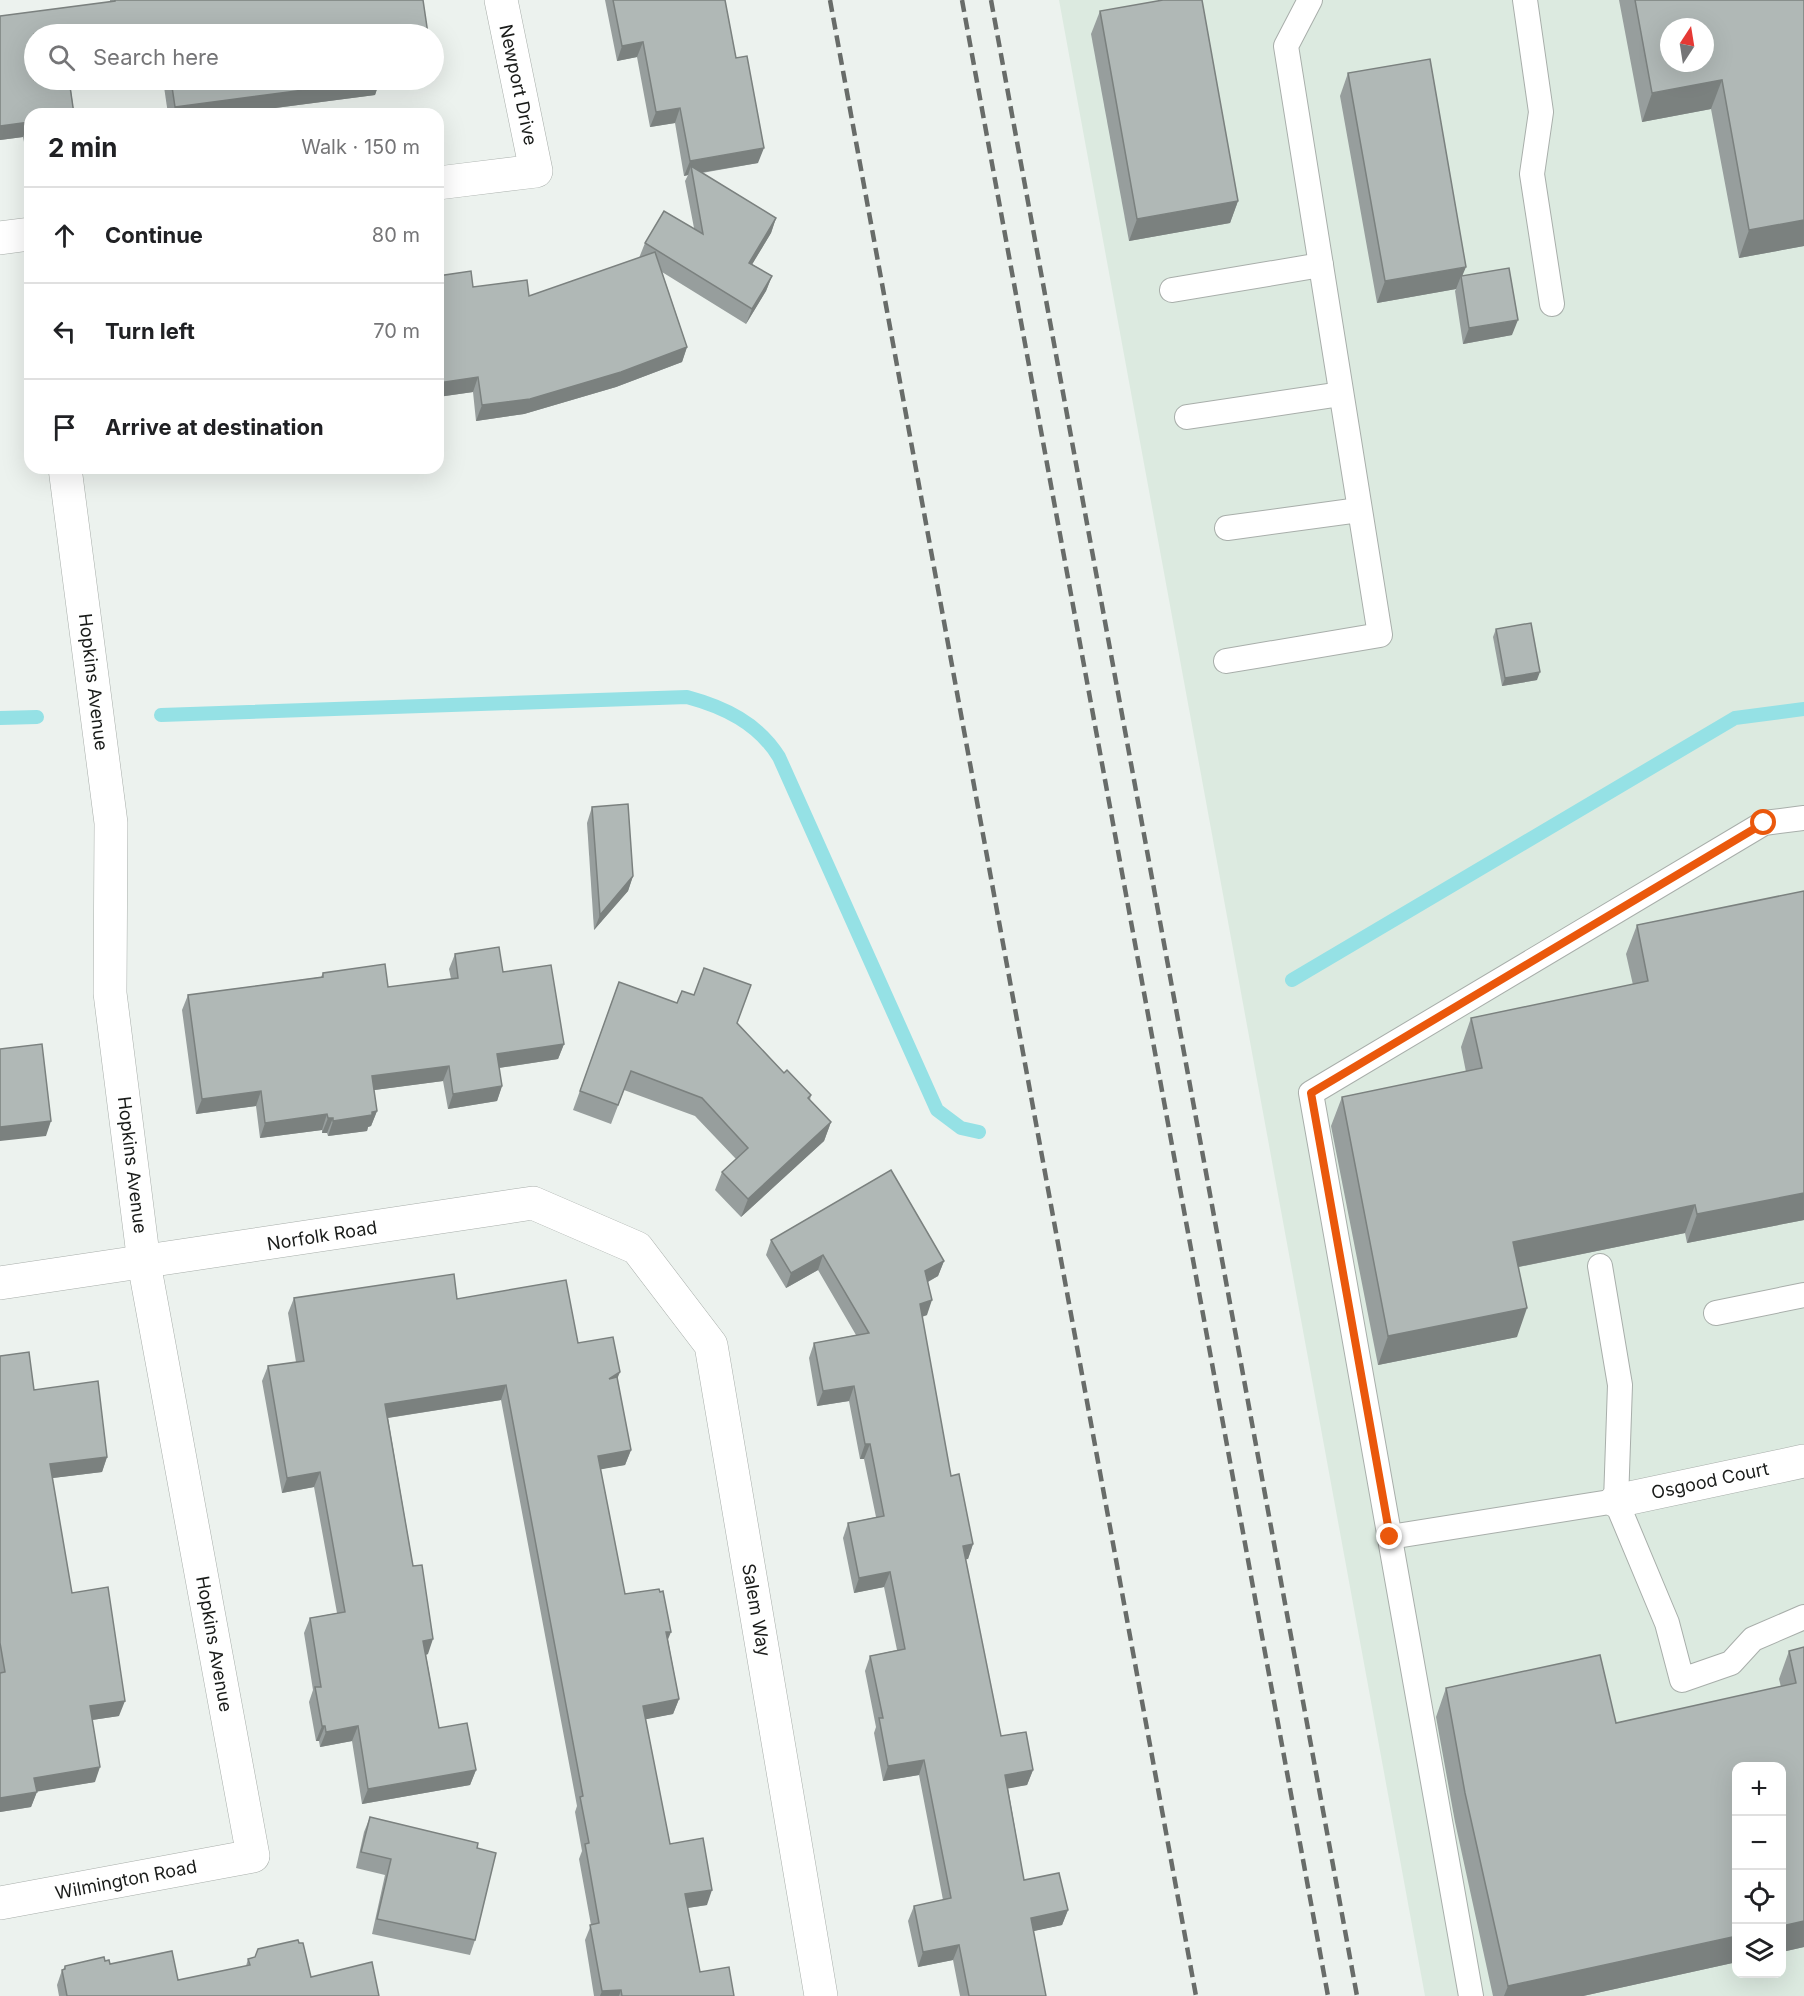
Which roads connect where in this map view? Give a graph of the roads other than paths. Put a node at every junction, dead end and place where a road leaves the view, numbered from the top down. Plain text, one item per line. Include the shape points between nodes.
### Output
1 (501, 0) edge
2 (1310, 0) edge
3 (1525, 0) edge
4 (444, 182) edge
5 (24, 235) edge
6 (0, 238) edge
7 (1321, 265) junction
8 (1172, 290) dead end
9 (1552, 304) dead end
10 (1341, 394) junction
11 (1187, 417) dead end
12 (66, 474) edge
13 (1359, 510) junction
14 (1227, 528) dead end
15 (1226, 661) dead end
16 (1803, 824) edge
17 (637, 1248) joint
18 (144, 1263) junction
19 (1600, 1266) edge
20 (0, 1283) edge
21 (1804, 1295) edge
22 (1716, 1313) dead end
23 (1804, 1461) edge
24 (1616, 1501) junction
25 (1390, 1537) junction
26 (1804, 1617) edge
27 (253, 1856) joint
28 (0, 1904) edge
29 (821, 1996) edge
30 (1471, 1996) edge

1 - 4 street, Newport Drive via 536,171
2 - 7 lane via 1286,46
3 - 9 lane via 1541,112 1532,174
5 - 6 street
7 - 8 lane
7 - 10 lane
10 - 11 lane
10 - 13 lane
12 - 18 street, Hopkins Avenue via 111,823 110,993
13 - 14 lane
13 - 15 lane via 1380,635
16 - 25 lane via 1764,823 1311,1093
17 - 18 street, Norfolk Road via 533,1203
17 - 29 street, Salem Way via 711,1345
18 - 20 street, Norfolk Road
18 - 27 street, Hopkins Avenue
19 - 24 lane via 1620,1385
21 - 22 lane
23 - 24 street, Osgood Court
24 - 25 lane
24 - 26 lane via 1667,1623 1682,1680 1731,1663 1753,1639
25 - 30 lane
27 - 28 street, Wilmington Road

